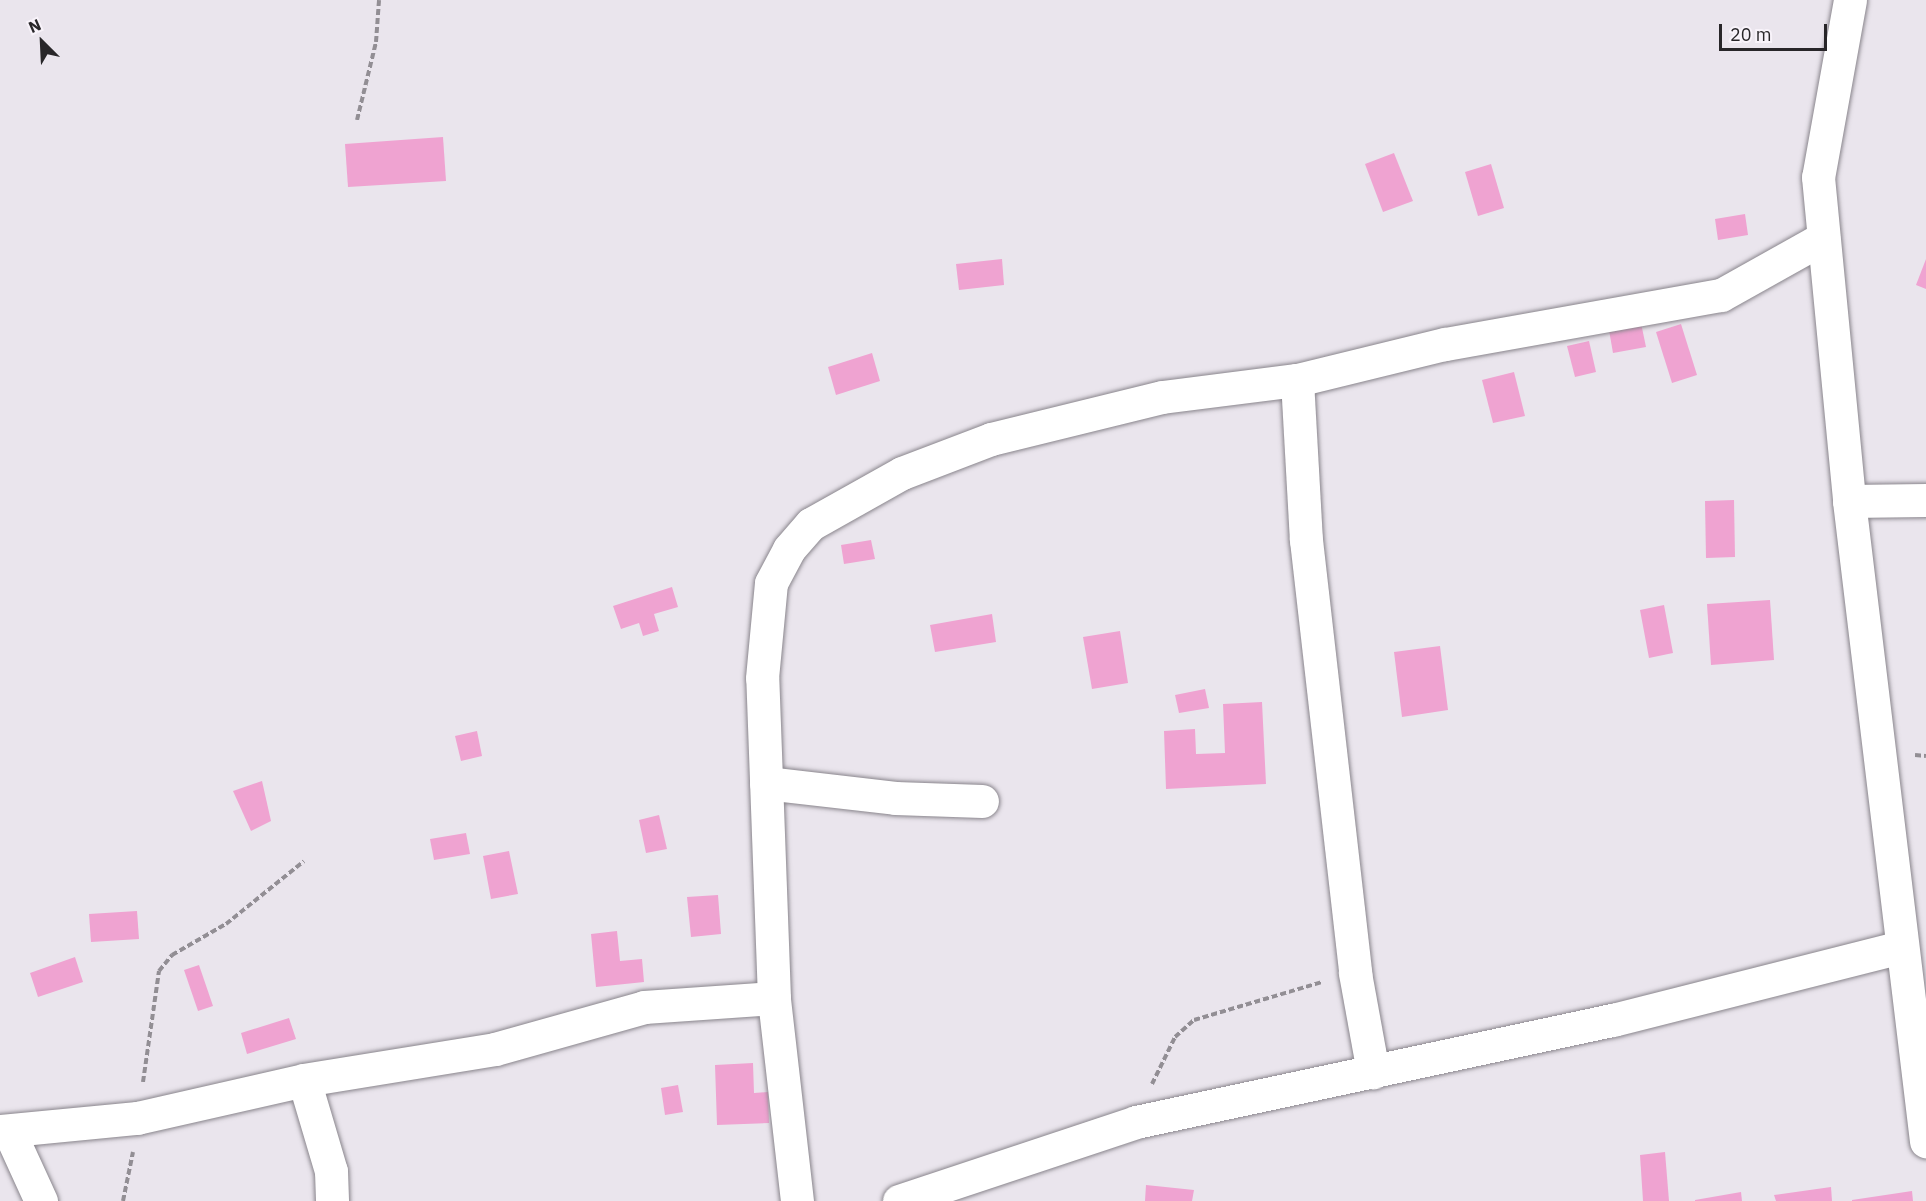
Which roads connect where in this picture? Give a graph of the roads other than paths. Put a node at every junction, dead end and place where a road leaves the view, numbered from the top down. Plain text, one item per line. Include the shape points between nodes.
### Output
1 (1850, 0) edge
2 (1823, 238) junction
3 (1297, 380) junction
4 (1926, 500) edge
5 (1849, 501) junction
6 (766, 783) junction
7 (982, 801) dead end
8 (1901, 947) junction
9 (774, 998) junction
10 (1373, 1072) junction
11 (304, 1080) junction
12 (5, 1131) edge
13 (1926, 1141) edge
14 (41, 1201) edge
15 (332, 1201) edge
16 (797, 1201) edge
17 (899, 1201) edge

1 - 2 street via 1818,177
2 - 3 street via 1721,295 1455,341
2 - 5 street
3 - 6 street via 1162,397 991,439 902,473 812,524 789,549 771,583 766,609
3 - 10 street via 1306,540 1355,973
4 - 5 street
5 - 8 street
6 - 7 street via 895,798
6 - 9 street
8 - 10 street via 1614,1020
8 - 13 street
9 - 11 street via 645,1007 495,1049
9 - 16 street
10 - 17 street via 1136,1122
11 - 12 street via 137,1118
11 - 15 street via 331,1171
12 - 14 street

